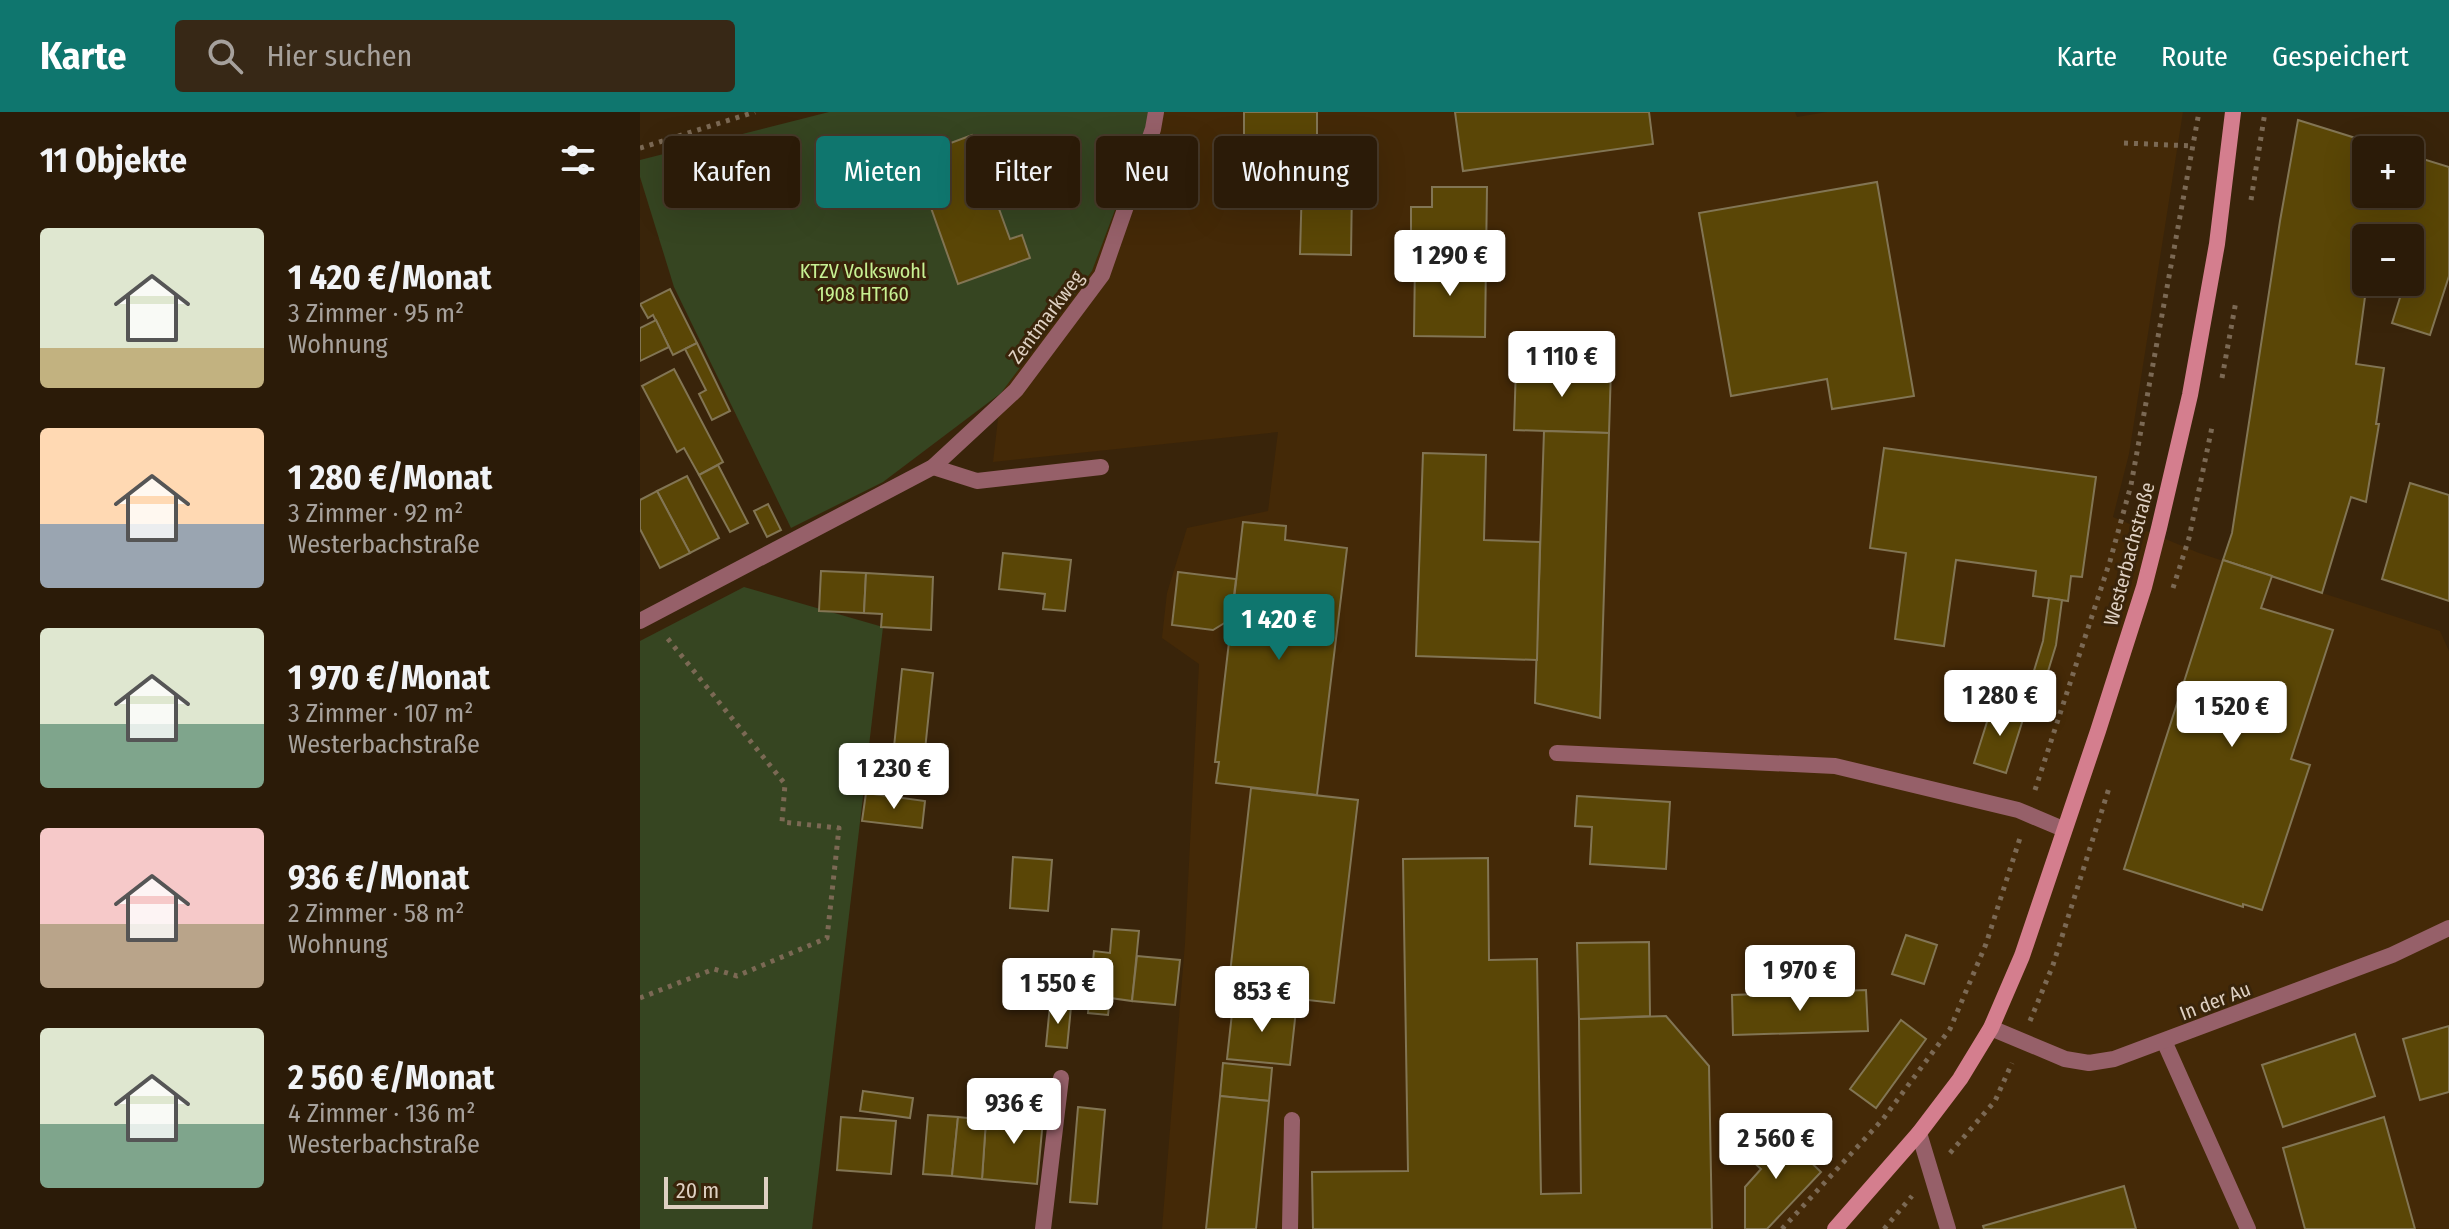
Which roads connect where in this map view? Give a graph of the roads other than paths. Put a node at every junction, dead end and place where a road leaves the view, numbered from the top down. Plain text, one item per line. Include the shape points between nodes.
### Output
1 (1156, 112) edge
2 (2233, 112) edge
3 (933, 467) junction
4 (1101, 467) dead end
5 (645, 618) edge
6 (1557, 753) dead end
7 (2063, 829) junction
8 (2449, 928) edge
9 (1991, 1028) junction
10 (2164, 1041) junction
11 (1061, 1078) dead end
12 (1292, 1120) dead end
13 (1919, 1133) junction
14 (1835, 1228) edge
15 (1043, 1229) edge
16 (1290, 1229) edge
17 (1948, 1229) edge
18 (2248, 1229) edge

1 - 3 street, Zentmarkweg via 1102,275 1016,390
2 - 7 street, Westerbachstraße via 2217,244 2166,499 2144,587
3 - 4 street via 977,481
3 - 5 street, Zentmarkweg
6 - 7 street via 1835,766 2002,806
7 - 9 street, Westerbachstraße via 2022,956
8 - 10 street, In der Au via 2392,955
9 - 10 street, In der Au via 2054,1055 2089,1063
9 - 13 street, Westerbachstraße
10 - 18 street
11 - 15 street
12 - 16 street
13 - 14 street, Westerbachstraße
13 - 17 street

